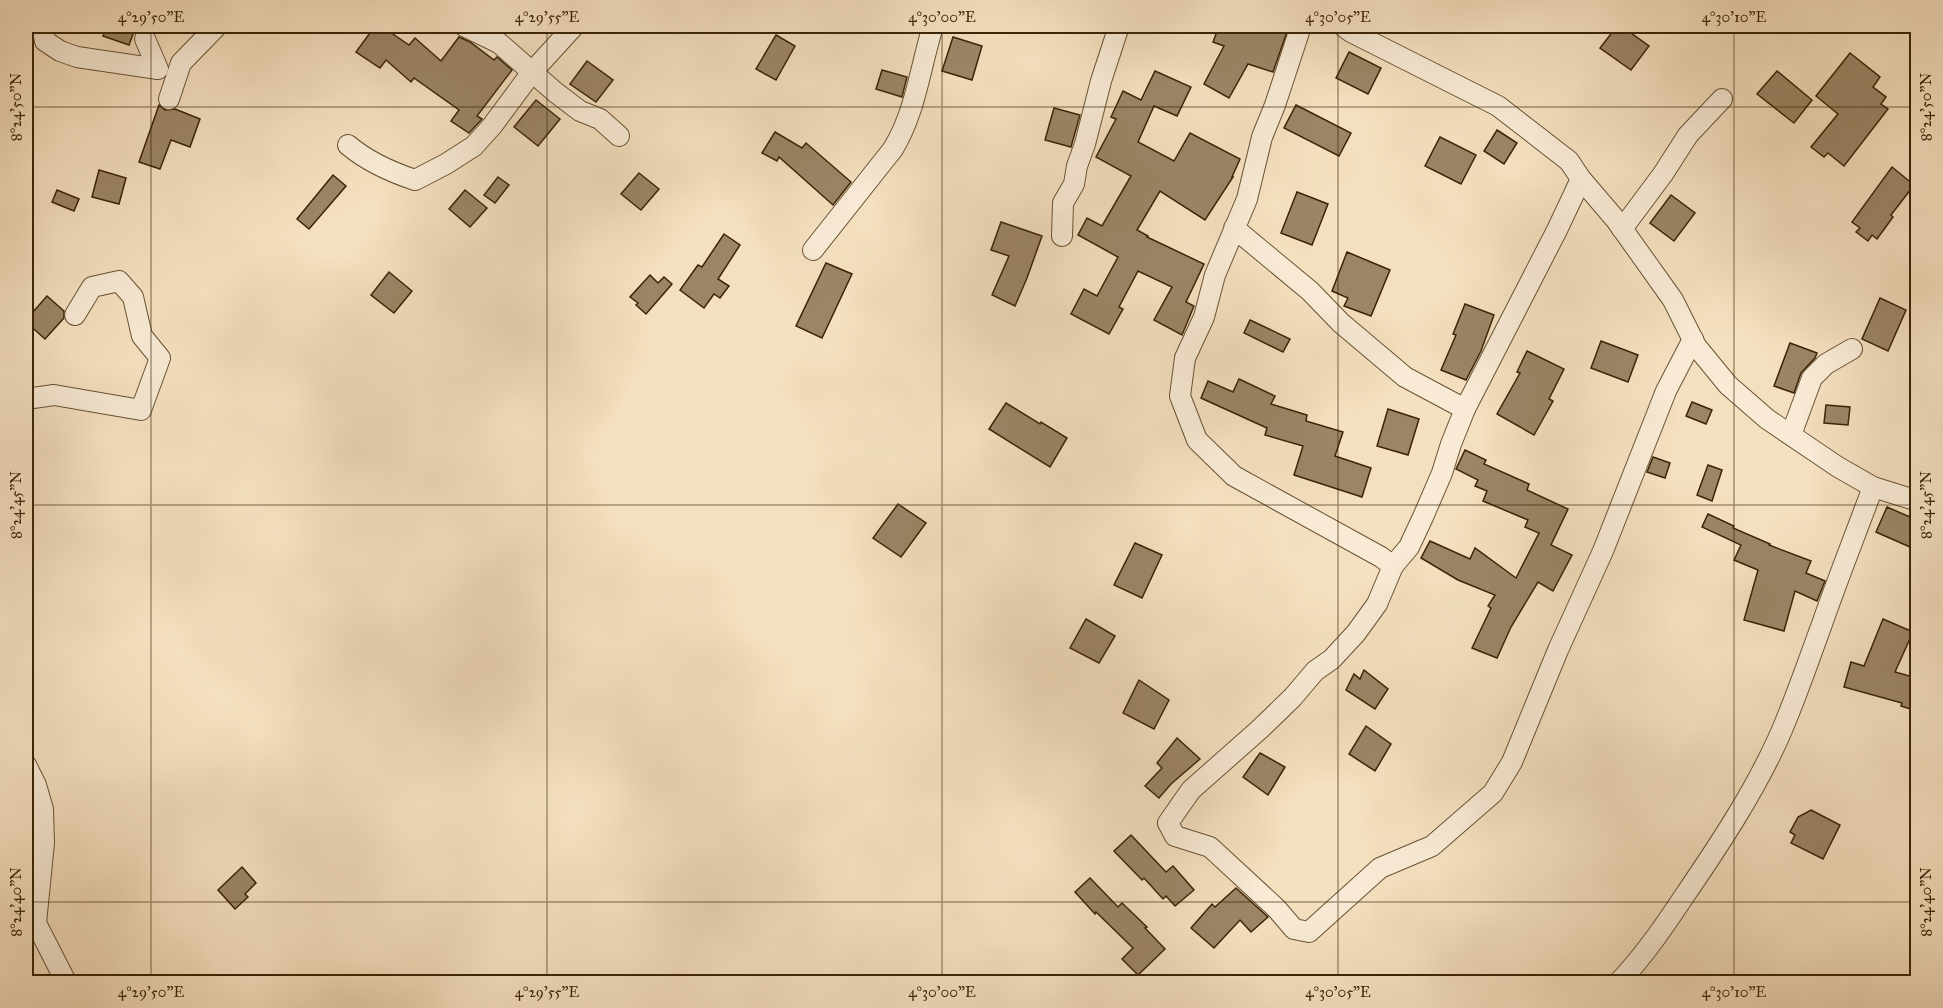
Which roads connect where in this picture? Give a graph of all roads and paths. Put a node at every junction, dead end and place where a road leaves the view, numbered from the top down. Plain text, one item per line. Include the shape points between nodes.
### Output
1 (42, 26) edge
2 (217, 26) edge
3 (464, 26) edge
4 (574, 26) edge
5 (933, 26) edge
6 (1119, 26) edge
7 (1301, 26) edge
8 (1343, 26) edge
9 (145, 39) dead end
10 (532, 72) junction
11 (169, 99) dead end
12 (1722, 99) dead end
13 (619, 136) dead end
14 (348, 145) dead end
15 (1581, 179) junction
16 (1234, 228) junction
17 (1622, 229) junction
18 (1062, 236) dead end
19 (813, 250) dead end
20 (75, 315) dead end
21 (1693, 339) junction
22 (1852, 348) dead end
23 (26, 399) edge
24 (1465, 409) junction
25 (1791, 435) junction
26 (1874, 487) junction
27 (1917, 501) edge
28 (1393, 566) junction
29 (26, 765) edge
30 (66, 982) edge
31 (1620, 982) edge

1 - 9 street via 45,41 60,51 159,69
2 - 11 street via 181,63
3 - 10 street via 499,43
4 - 10 street
5 - 19 street via 902,135
6 - 18 street via 1074,184 1063,203
7 - 16 street via 1262,137 1247,199
8 - 15 street via 1498,106 1569,160
10 - 13 street
10 - 14 street via 474,146 416,180 390,172
12 - 17 street via 1688,135
15 - 17 street
15 - 24 street
16 - 24 street via 1405,377
16 - 28 street via 1204,317 1185,358 1180,396 1197,440 1234,476
17 - 21 street via 1673,300
20 - 23 street via 92,287 119,281 133,297 142,336 160,358 141,410 54,395
21 - 25 street via 1728,386
21 - 28 street via 1666,391 1603,551 1512,762 1493,793 1432,846 1380,868 1309,932 1294,929 1210,848 1175,836 1168,823 1191,790 1356,633 1377,604
22 - 25 street via 1812,378
24 - 28 street via 1423,517
25 - 26 street
26 - 27 street
26 - 31 street via 1777,740 1715,852
29 - 30 street via 43,809 44,843 36,923

